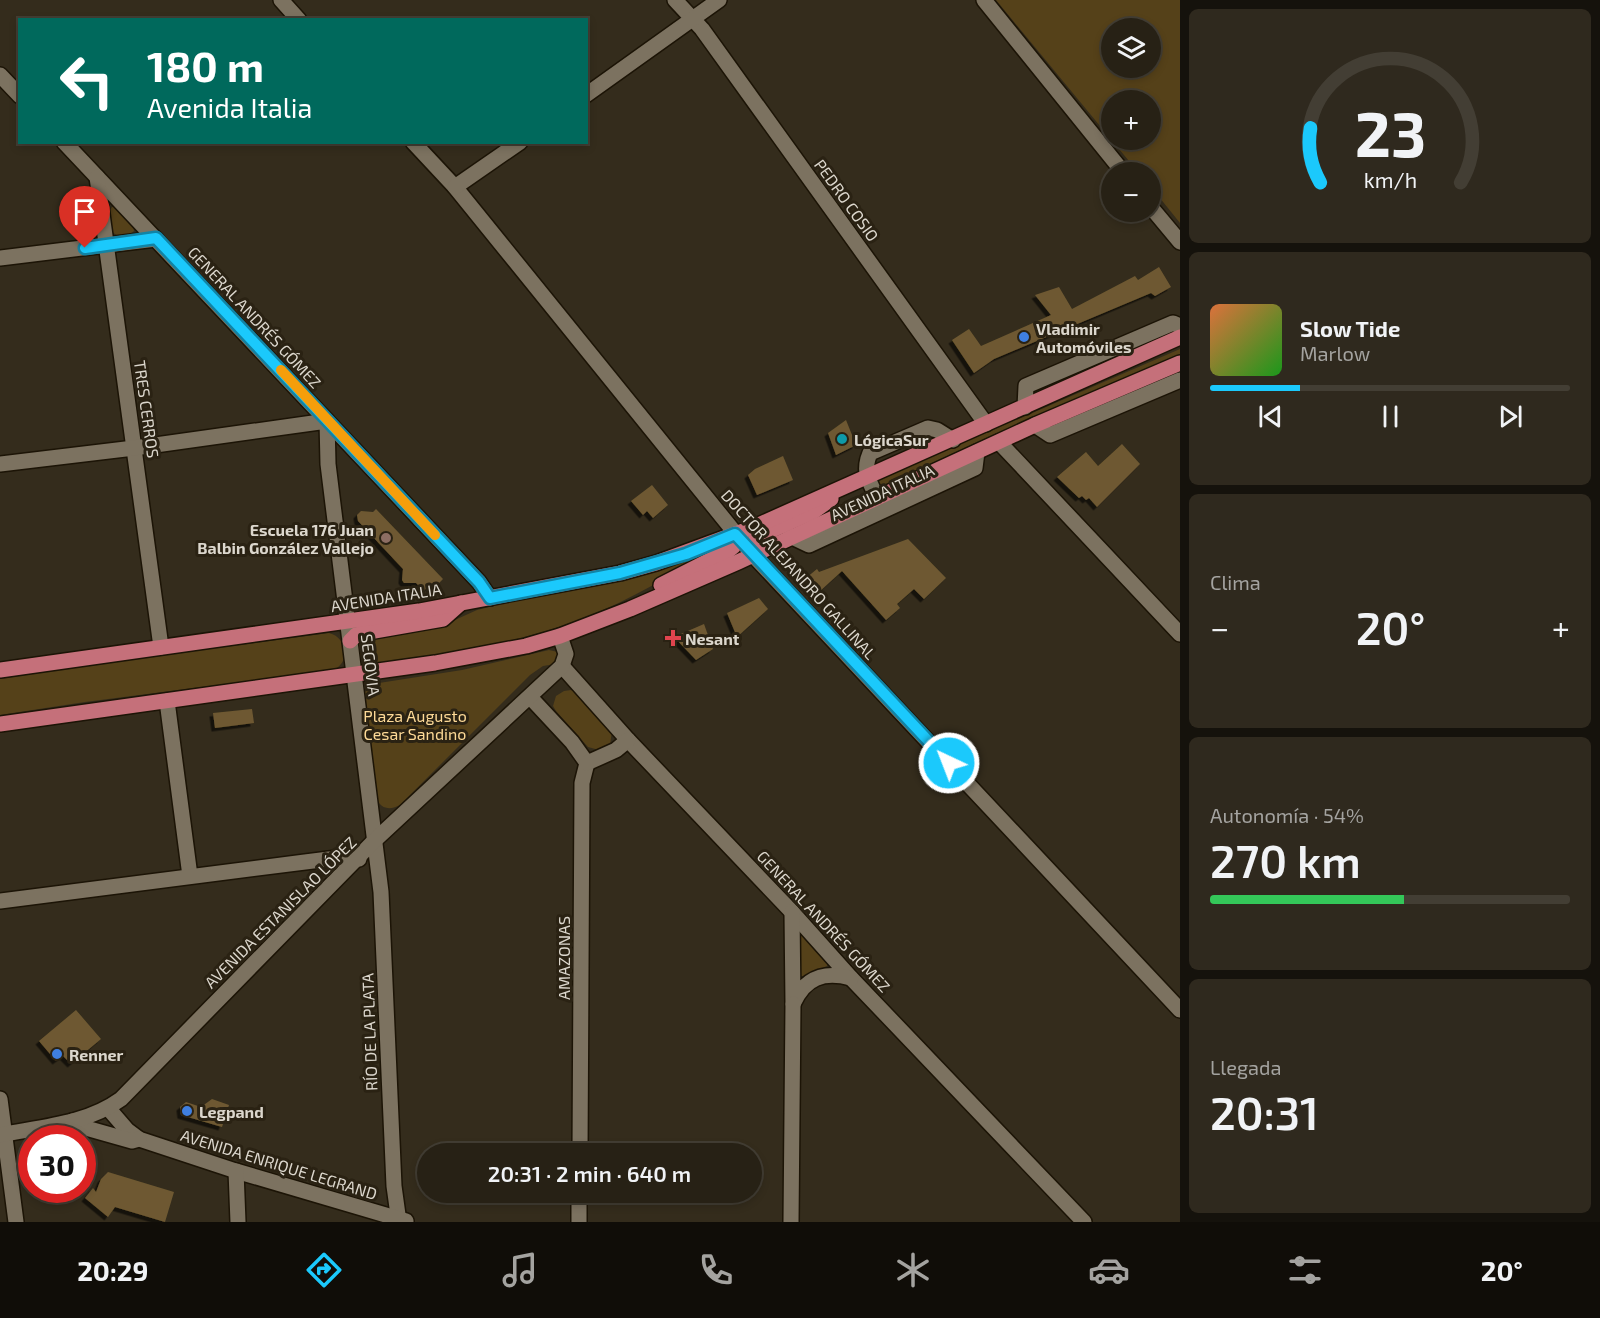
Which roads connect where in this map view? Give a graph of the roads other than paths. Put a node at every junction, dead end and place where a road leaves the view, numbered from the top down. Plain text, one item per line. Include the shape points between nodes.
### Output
1 (281, 0) edge
2 (675, 0) edge
3 (719, 0) edge
4 (984, 0) edge
5 (297, 18) edge
6 (693, 19) junction
7 (0, 75) edge
8 (18, 94) edge
9 (588, 94) edge
10 (66, 144) edge
11 (415, 144) edge
12 (517, 144) edge
13 (1115, 162) edge
14 (97, 177) junction
15 (455, 187) junction
16 (1161, 219) edge
17 (156, 238) junction
18 (1180, 242) edge
19 (106, 246) junction
20 (0, 258) edge
21 (1180, 326) edge
22 (1180, 337) edge
23 (1180, 363) edge
24 (1180, 380) edge
25 (1025, 407) junction
26 (327, 421) junction
27 (986, 424) junction
28 (1035, 425) junction
29 (999, 442) junction
30 (134, 448) junction
31 (977, 452) junction
32 (0, 464) edge
33 (867, 475) junction
34 (841, 488) junction
35 (878, 499) junction
36 (735, 534) junction
37 (790, 536) junction
38 (753, 555) junction
39 (490, 598) junction
40 (461, 603) junction
41 (630, 609) junction
42 (348, 621) junction
43 (1180, 634) edge
44 (560, 636) junction
45 (350, 641) junction
46 (161, 647) junction
47 (562, 666) junction
48 (0, 670) edge
49 (355, 676) junction
50 (530, 697) junction
51 (167, 701) junction
52 (0, 724) edge
53 (628, 740) junction
54 (587, 763) junction
55 (375, 841) junction
56 (359, 859) junction
57 (190, 876) junction
58 (0, 901) edge
59 (792, 912) junction
60 (852, 978) junction
61 (793, 1004) junction
62 (1180, 1010) edge
63 (0, 1099) edge
64 (108, 1108) junction
65 (72, 1121) junction
66 (2, 1134) edge
67 (139, 1139) junction
68 (580, 1143) edge
69 (236, 1171) junction
70 (579, 1203) edge
71 (402, 1221) edge
72 (16, 1222) edge
73 (238, 1222) edge
74 (579, 1222) edge
75 (791, 1222) edge
76 (1084, 1222) edge

1 - 5 street
2 - 6 street, PEDRO COSIO
3 - 6 street
4 - 13 street
6 - 9 street
6 - 27 street, PEDRO COSIO
7 - 8 street
10 - 14 street, GENERAL ANDRÉS GÓMEZ
11 - 15 street, DOCTOR ALEJANDRO GALLINAL
12 - 15 street
14 - 17 street, GENERAL ANDRÉS GÓMEZ
14 - 19 street, TRES CERROS
15 - 36 street, DOCTOR ALEJANDRO GALLINAL
16 - 18 street
17 - 19 street
17 - 26 street, GENERAL ANDRÉS GÓMEZ
19 - 20 street
19 - 30 street, TRES CERROS
21 - 25 street via 1173,323 1026,386
22 - 25 main road, AVENIDA ITALIA
23 - 28 main road, AVENIDA ITALIA
24 - 28 street via 1050,435
25 - 27 main road, AVENIDA ITALIA
26 - 30 street
26 - 39 street, GENERAL ANDRÉS GÓMEZ
26 - 42 street, SEGOVIA via 328,464
27 - 33 main road, AVENIDA ITALIA
28 - 29 main road, AVENIDA ITALIA
29 - 31 main road, AVENIDA ITALIA
29 - 43 street
30 - 32 street
30 - 46 street, TRES CERROS
31 - 35 main road, AVENIDA ITALIA
31 - 37 street, AVENIDA ITALIA via 975,468 809,546
33 - 34 main road, AVENIDA ITALIA
33 - 35 street, AVENIDA ITALIA
34 - 36 main road, AVENIDA ITALIA
34 - 38 main road via 813,512 759,536
35 - 37 main road, AVENIDA ITALIA
36 - 38 street, DOCTOR ALEJANDRO GALLINAL
36 - 39 main road, AVENIDA ITALIA via 686,554 620,573
36 - 41 main road via 734,546 728,551 655,589
37 - 38 main road, AVENIDA ITALIA
38 - 41 main road, AVENIDA ITALIA
38 - 62 street, DOCTOR ALEJANDRO GALLINAL
39 - 40 main road, AVENIDA ITALIA
40 - 42 main road, AVENIDA ITALIA
40 - 45 main road via 443,619 363,633
41 - 44 main road, AVENIDA ITALIA
42 - 45 street, SEGOVIA
42 - 46 main road, AVENIDA ITALIA
44 - 47 street via 566,654
44 - 49 main road, AVENIDA ITALIA via 526,646
45 - 49 street, SEGOVIA
46 - 48 main road, AVENIDA ITALIA
47 - 50 street, AVENIDA ESTANISLAO LÓPEZ
47 - 53 street, GENERAL ANDRÉS GÓMEZ
49 - 51 main road, AVENIDA ITALIA
49 - 55 street, SEGOVIA
50 - 54 street
50 - 55 street, AVENIDA ESTANISLAO LÓPEZ
51 - 52 main road, AVENIDA ITALIA
51 - 57 street
53 - 54 street
53 - 59 street, GENERAL ANDRÉS GÓMEZ
54 - 68 street, AMAZONAS via 582,783
55 - 56 street, AVENIDA ESTANISLAO LÓPEZ
55 - 71 street, RÍO DE LA PLATA via 381,892 394,1186
56 - 57 street via 334,858
56 - 64 street, AVENIDA ESTANISLAO LÓPEZ
57 - 58 street
59 - 60 street, GENERAL ANDRÉS GÓMEZ
59 - 61 street
60 - 61 street via 817,978 802,987
60 - 76 street, GENERAL ANDRÉS GÓMEZ
61 - 75 street
63 - 66 street
64 - 65 street, AVENIDA ESTANISLAO LÓPEZ
64 - 67 street, AVENIDA ENRIQUE LEGRAND
65 - 66 street, AVENIDA ESTANISLAO LÓPEZ
65 - 67 street, AVENIDA ENRIQUE LEGRAND via 132,1141
66 - 72 street
67 - 69 street, AVENIDA ENRIQUE LEGRAND
69 - 71 street, AVENIDA ENRIQUE LEGRAND
69 - 73 street
70 - 74 street

